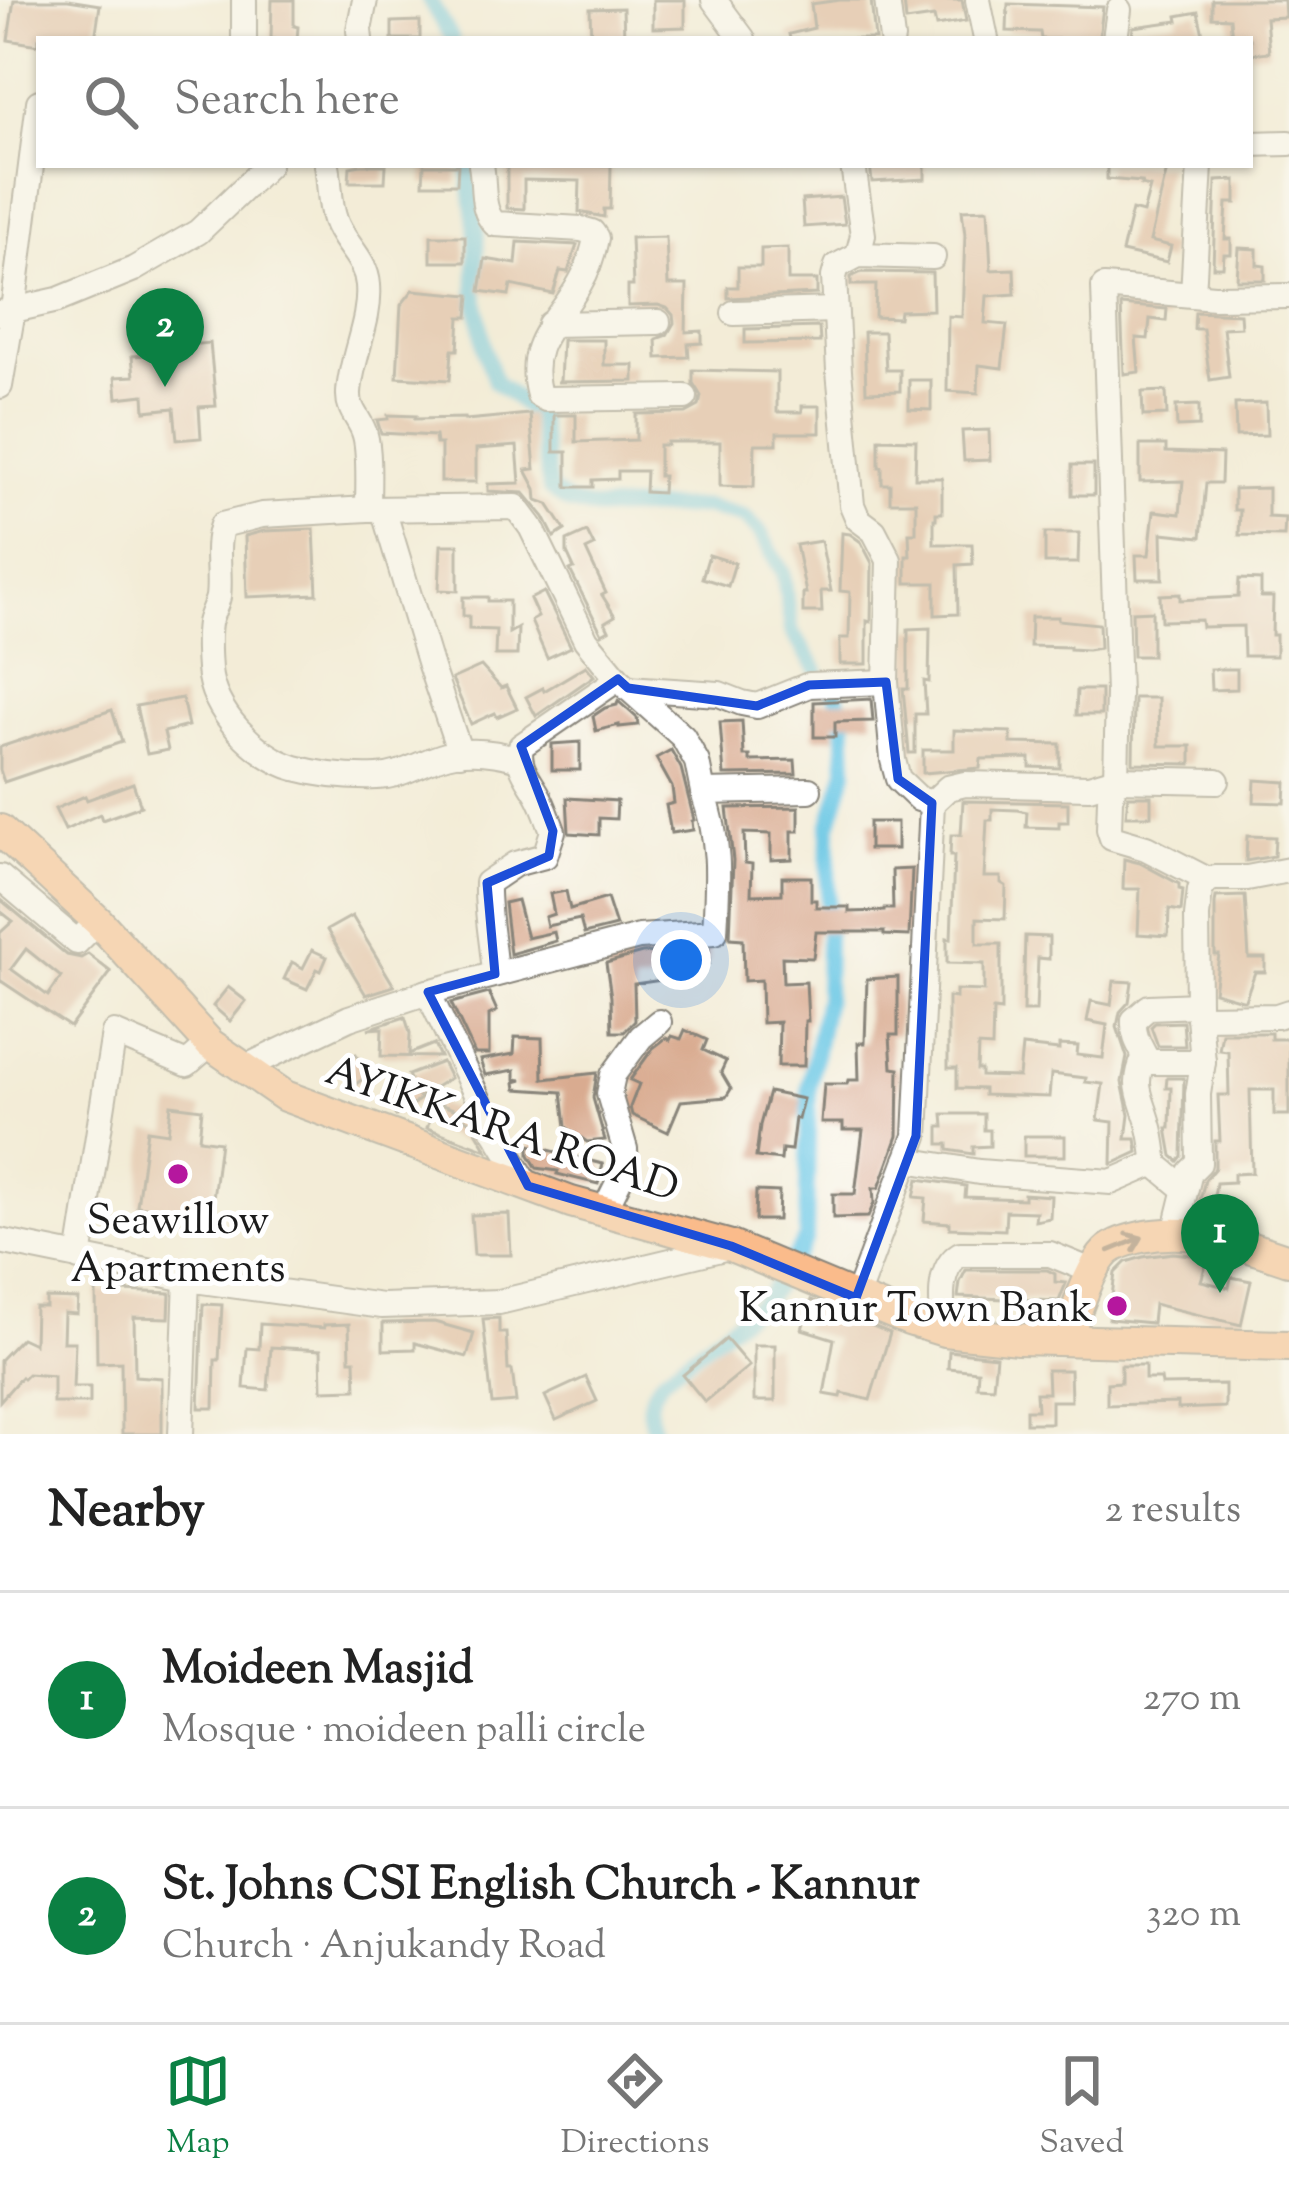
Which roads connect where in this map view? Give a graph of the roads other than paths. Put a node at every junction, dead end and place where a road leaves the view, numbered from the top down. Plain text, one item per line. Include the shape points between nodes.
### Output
1 (244, 0) edge
2 (364, 0) edge
3 (714, 0) edge
4 (886, 0) edge
5 (978, 0) edge
6 (1119, 10) dead end
7 (244, 36) edge
8 (359, 36) edge
9 (740, 36) edge
10 (892, 36) edge
11 (985, 36) edge
12 (1115, 36) edge
13 (36, 127) edge
14 (1289, 143) edge
15 (1253, 144) edge
16 (327, 168) edge
17 (481, 168) edge
18 (854, 168) edge
19 (1200, 168) edge
20 (245, 176) edge
21 (25, 220) junction
22 (858, 255) junction
23 (932, 257) dead end
24 (0, 261) edge
25 (1193, 295) junction
26 (1289, 296) edge
27 (835, 310) junction
28 (7, 312) edge
29 (734, 313) dead end
30 (658, 322) dead end
31 (550, 324) junction
32 (1, 377) edge
33 (685, 397) dead end
34 (376, 509) junction
35 (886, 682) junction
36 (623, 684) junction
37 (460, 753) junction
38 (519, 759) junction
39 (1116, 779) junction
40 (1216, 781) dead end
41 (808, 790) dead end
42 (703, 791) junction
43 (932, 803) junction
44 (0, 830) edge
45 (1289, 870) edge
46 (0, 877) edge
47 (1208, 880) junction
48 (98, 921) junction
49 (495, 974) junction
50 (428, 992) junction
51 (1198, 1011) junction
52 (1289, 1012) edge
53 (659, 1022) dead end
54 (210, 1044) junction
55 (1144, 1062) junction
56 (1203, 1062) junction
57 (244, 1068) junction
58 (907, 1160) junction
59 (1156, 1163) junction
60 (528, 1186) junction
61 (1185, 1189) junction
62 (604, 1211) junction
63 (1175, 1233) junction
64 (0, 1241) edge
65 (731, 1246) junction
66 (79, 1258) junction
67 (1289, 1260) edge
68 (1094, 1272) junction
69 (187, 1279) junction
70 (856, 1298) junction
71 (944, 1331) junction
72 (1066, 1338) junction
73 (1289, 1346) edge
74 (181, 1434) edge

1 - 7 street
2 - 8 street
3 - 9 street
4 - 10 street
5 - 11 street
6 - 12 street
13 - 21 street
14 - 15 street
16 - 34 street via 333,217 368,285 349,407 365,434
17 - 31 street via 495,224 581,229 596,238 581,282
18 - 22 street
19 - 25 street
20 - 28 street via 198,232 134,269
21 - 24 street
21 - 28 street
22 - 23 street
22 - 27 street via 835,270
25 - 26 street
25 - 39 street via 1104,287
27 - 29 street
27 - 35 street via 852,505 889,560
28 - 32 street
30 - 31 street
31 - 33 street via 536,356 539,395
34 - 36 street via 516,507 586,640
34 - 37 street
34 - 37 street via 222,525 209,624 218,700 264,753 292,767 382,777
35 - 36 street via 808,685 757,706
35 - 43 street via 898,778
36 - 38 street via 521,746
36 - 42 street via 683,737
37 - 38 street
38 - 49 street via 553,831 545,856 487,883
39 - 40 street
39 - 43 street via 1089,787 965,784
39 - 47 street via 1112,838
41 - 42 street
42 - 49 street via 719,857 715,932 639,938
43 - 58 street via 916,1136
44 - 48 main road, AYIKKARA ROAD
45 - 47 street
46 - 48 street via 77,942
47 - 51 street via 1197,916
48 - 54 main road, AYIKKARA ROAD
49 - 50 street
50 - 57 street via 349,1018
50 - 60 street
51 - 52 street
51 - 55 street via 1142,1011 1133,1029
51 - 56 street
53 - 62 street via 613,1075 609,1094 626,1167
54 - 57 main road, AYIKKARA ROAD
54 - 66 street via 188,1064 114,1033
55 - 56 street
55 - 59 street via 1138,1094
56 - 61 street via 1199,1163
57 - 60 main road, AYIKKARA ROAD via 285,1096
58 - 59 street via 1111,1183
58 - 70 street
59 - 61 street
60 - 62 main road, AYIKKARA ROAD
61 - 63 street
62 - 65 main road, AYIKKARA ROAD
63 - 67 main road
68 -> 63 main road via 1120,1243
64 - 66 street
65 - 69 street via 499,1302 382,1306
65 - 70 main road, AYIKKARA ROAD
66 - 69 street
68 - 71 street via 1050,1254 960,1254 945,1273
68 - 72 main road
69 - 74 street
70 - 71 main road, AYIKKARA ROAD
71 - 72 main road, AYIKKARA ROAD
72 - 73 main road, AYIKKARA ROAD

